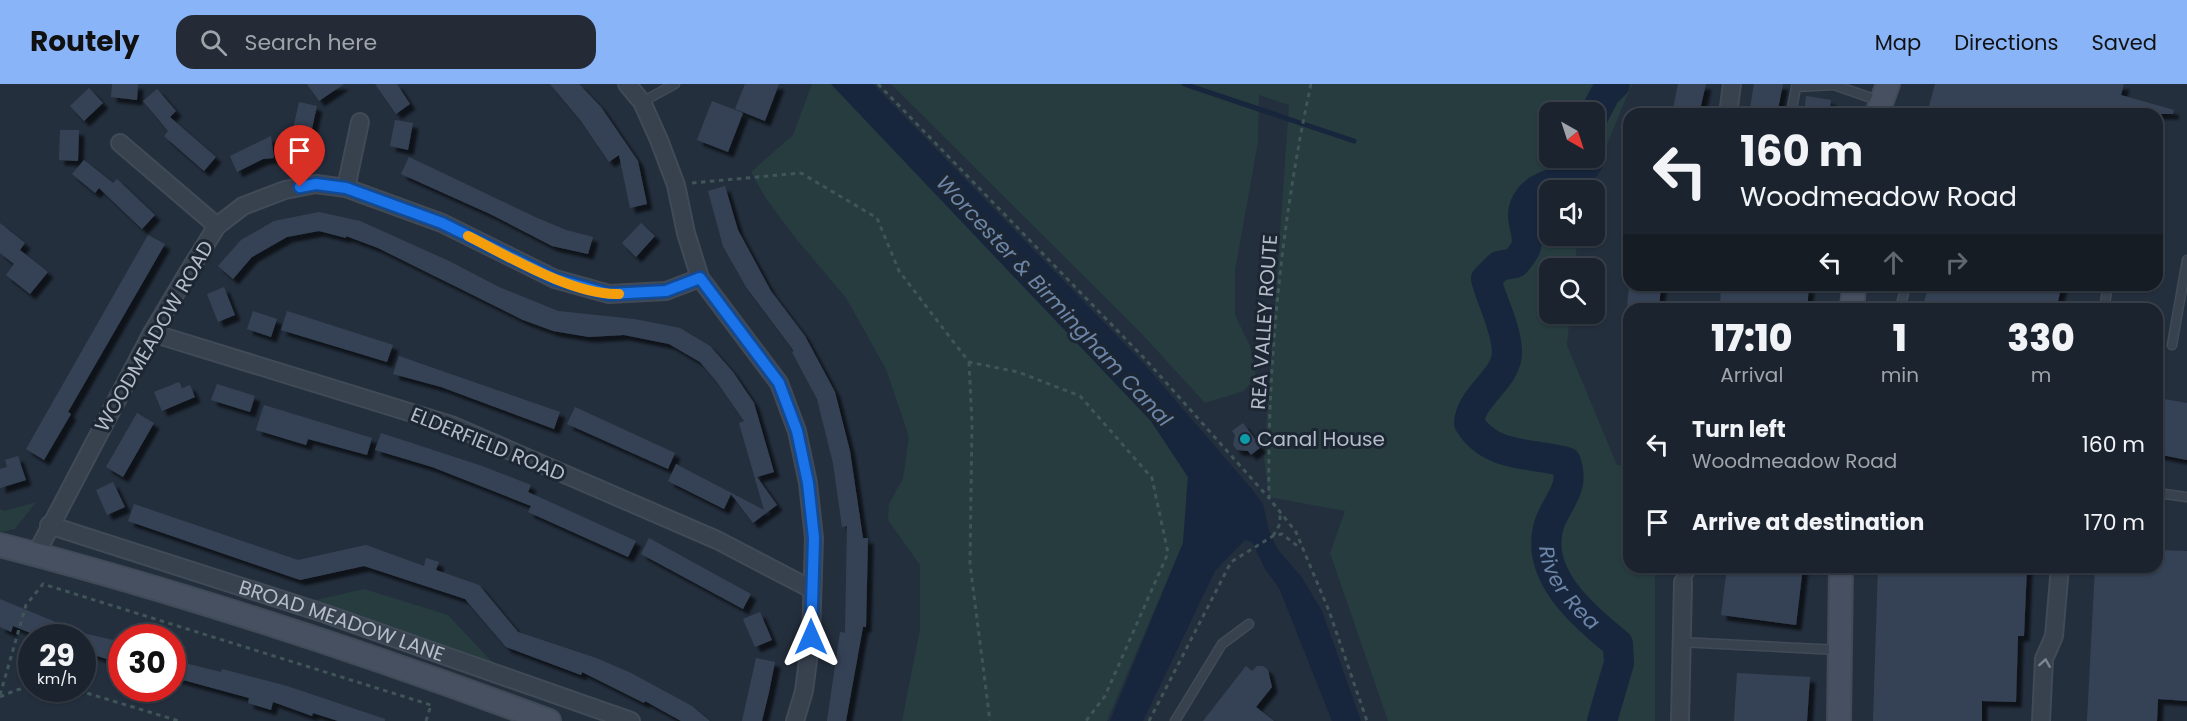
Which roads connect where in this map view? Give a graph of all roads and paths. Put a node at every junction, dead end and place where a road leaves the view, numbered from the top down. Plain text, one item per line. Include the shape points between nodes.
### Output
1 (627, 84) edge
2 (675, 84) edge
3 (878, 84) edge
4 (1311, 84) edge
5 (1732, 84) edge
6 (1882, 100) edge
7 (642, 102) junction
8 (1729, 108) edge
9 (1792, 108) edge
10 (360, 122) dead end
11 (120, 143) dead end
12 (676, 185) junction
13 (346, 188) junction
14 (217, 226) junction
15 (2187, 260) edge
16 (700, 278) junction
17 (152, 333) junction
18 (2172, 345) dead end
19 (969, 362) junction
20 (2163, 494) edge
21 (2187, 496) edge
22 (1269, 498) junction
23 (1280, 512) junction
24 (49, 525) junction
25 (1273, 536) junction
26 (0, 545) edge
27 (1301, 549) junction
28 (36, 554) junction
29 (1690, 573) edge
30 (1841, 573) edge
31 (2059, 573) edge
32 (1683, 582) joint
33 (91, 589) dead end
34 (811, 589) junction
35 (87, 598) junction
36 (1249, 624) dead end
37 (1680, 642) junction
38 (1840, 650) junction
39 (18, 689) edge
40 (0, 696) edge
41 (96, 696) edge
42 (431, 705) dead end
43 (178, 721) edge
44 (549, 721) edge
45 (631, 721) edge
46 (795, 721) edge
47 (990, 721) edge
48 (1086, 721) edge
49 (1149, 721) edge
50 (1174, 721) edge
51 (1367, 721) edge
52 (1680, 721) edge
53 (1839, 721) edge
54 (2041, 721) edge

1 - 7 street
2 - 7 lane
3 - 22 path via 1146,360
4 - 22 path, REA VALLEY ROUTE via 1277,298
5 - 8 street
6 - 9 lane via 1834,84 1796,87
7 - 12 street
10 - 13 street
11 - 14 street
12 - 16 street
12 - 19 path via 801,173 876,218 899,271
13 - 14 street, WOODMEADOW ROAD via 316,184 285,190 243,206
13 - 16 street, WOODMEADOW ROAD via 442,223 555,279 609,294 666,291
14 - 17 street, WOODMEADOW ROAD
15 - 18 lane
16 - 34 street via 779,383 797,431 814,538
17 - 24 street, WOODMEADOW ROAD
17 - 34 street, ELDERFIELD ROAD via 451,425 717,540
19 - 47 path via 970,564
19 - 48 path via 1018,372 1080,396 1152,478 1168,553 1105,696
20 - 21 lane
22 - 23 path
23 - 25 path via 1280,524
23 - 27 path via 1296,532
24 - 28 street, WOODMEADOW ROAD
24 - 45 street, BROAD MEADOW LANE via 326,614
25 - 27 path via 1282,534
25 - 49 path via 1231,562
26 - 28 street, BROAD MEADOW LANE
27 - 51 path via 1329,611
28 - 44 street, BROAD MEADOW LANE via 369,657
29 - 32 lane
30 - 38 street
54 -> 31 street via 2044,659 2054,636
32 - 37 street
33 - 35 path
34 - 46 street via 811,637 804,691
35 - 40 path via 43,584 26,605
35 - 42 path
36 - 50 lane via 1222,644
37 - 38 lane
37 - 52 street
38 - 53 street
39 - 40 path
41 - 43 path

